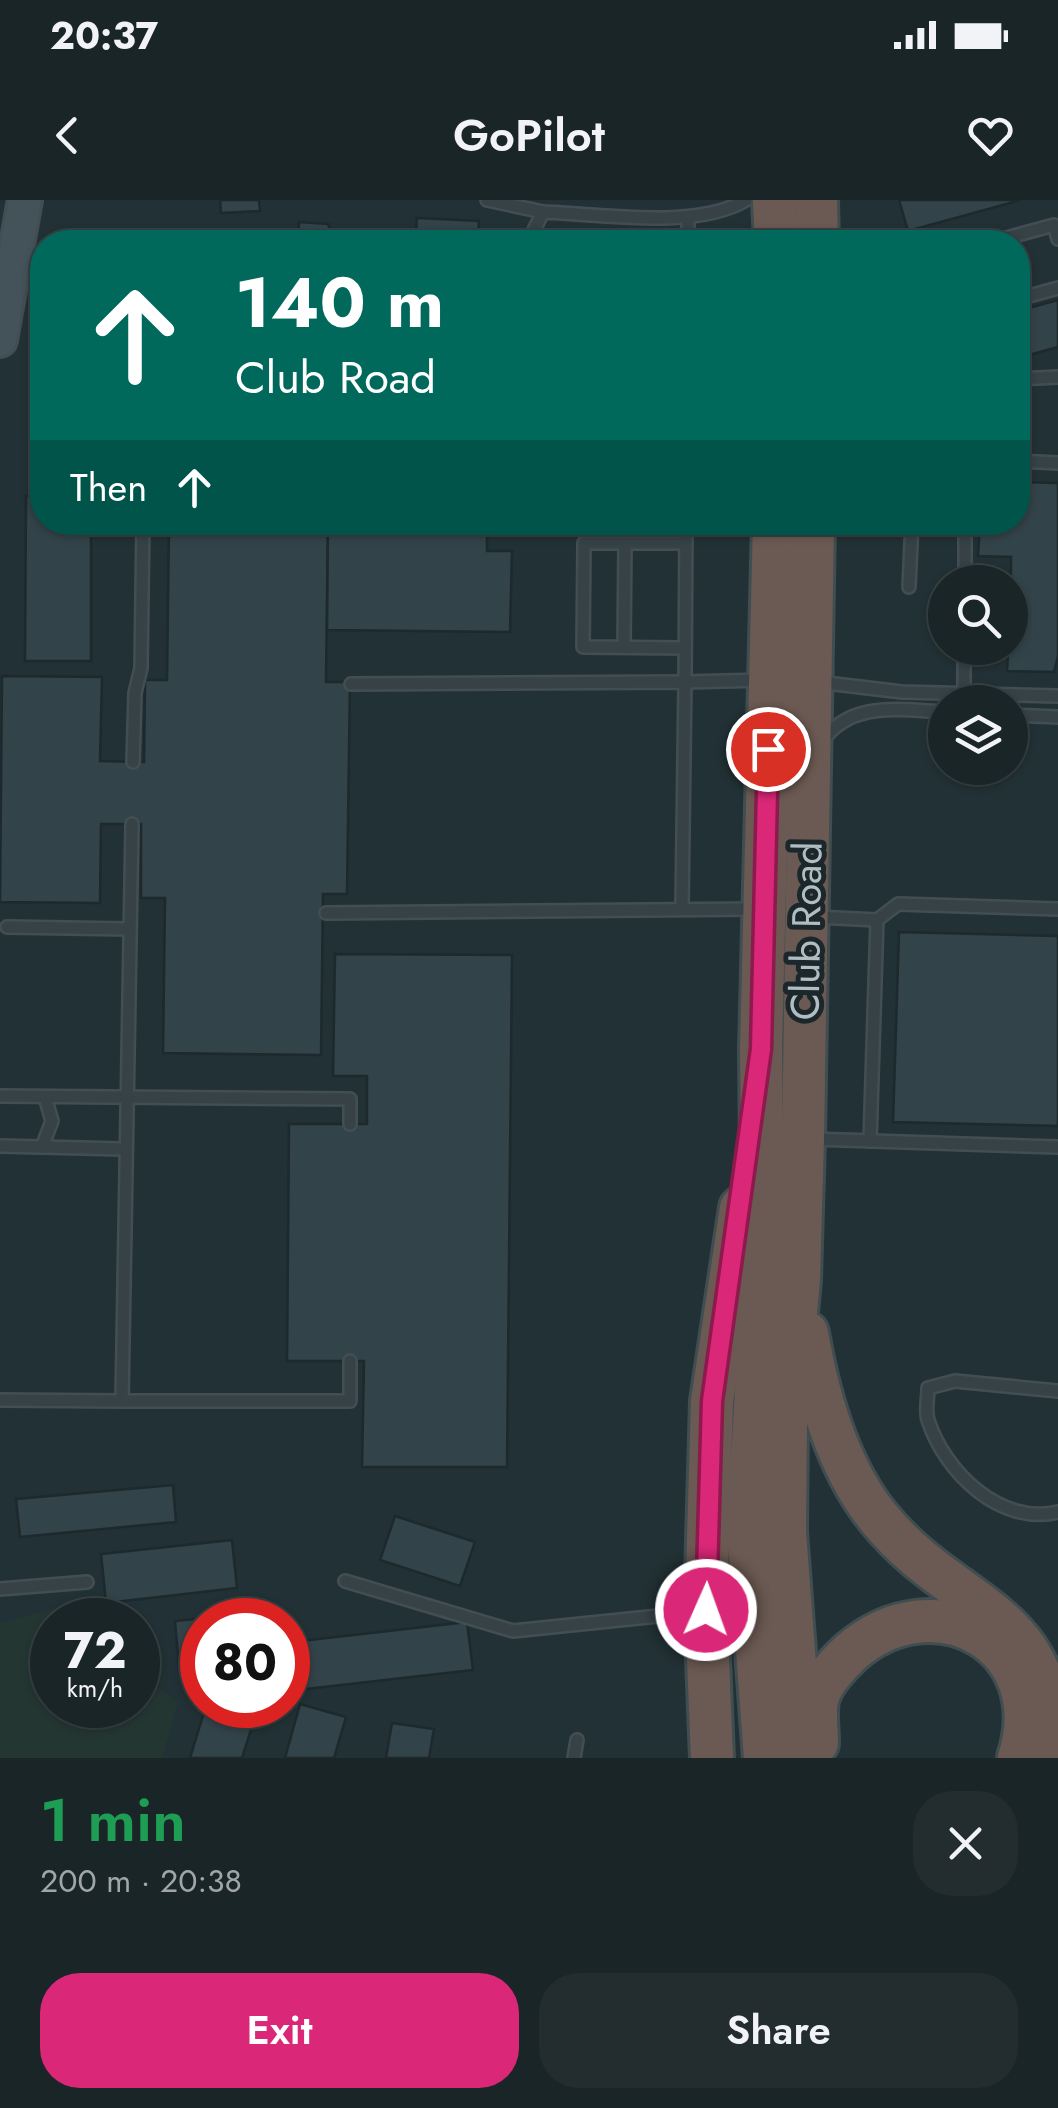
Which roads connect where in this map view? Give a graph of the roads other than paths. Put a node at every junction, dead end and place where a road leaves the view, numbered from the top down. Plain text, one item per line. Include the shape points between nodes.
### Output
1 (25, 200) edge
2 (487, 200) edge
3 (746, 200) edge
4 (774, 200) edge
5 (816, 200) edge
6 (543, 212) junction
7 (688, 217) junction
8 (534, 230) edge
9 (688, 230) edge
10 (775, 230) edge
11 (817, 230) edge
12 (1030, 232) edge
13 (1058, 238) edge
14 (1058, 288) edge
15 (1030, 296) edge
16 (0, 340) edge
17 (1058, 378) edge
18 (1030, 379) edge
19 (1030, 462) edge
20 (1058, 463) edge
21 (143, 535) edge
22 (686, 535) edge
23 (775, 535) edge
24 (811, 535) edge
25 (911, 535) edge
26 (965, 535) edge
27 (625, 543) junction
28 (686, 543) junction
29 (965, 565) edge
30 (908, 587) dead end
31 (624, 647) junction
32 (684, 648) junction
33 (789, 681) junction
34 (684, 682) junction
35 (351, 684) dead end
36 (928, 691) edge
37 (1028, 695) edge
38 (1058, 696) edge
39 (928, 712) edge
40 (1028, 716) edge
41 (1058, 717) edge
42 (134, 762) dead end
43 (808, 764) junction
44 (132, 824) dead end
45 (682, 908) junction
46 (765, 910) junction
47 (1058, 910) edge
48 (326, 913) dead end
49 (806, 916) junction
50 (878, 920) junction
51 (7, 927) dead end
52 (129, 929) junction
53 (761, 1049) junction
54 (0, 1096) edge
55 (45, 1097) junction
56 (124, 1098) junction
57 (350, 1124) dead end
58 (803, 1138) junction
59 (870, 1141) junction
60 (0, 1146) edge
61 (42, 1147) junction
62 (1058, 1147) edge
63 (124, 1148) junction
64 (781, 1275) junction
65 (350, 1361) dead end
66 (1058, 1391) edge
67 (0, 1400) edge
68 (122, 1401) junction
69 (1058, 1512) edge
70 (345, 1581) dead end
71 (87, 1582) dead end
72 (0, 1588) edge
73 (706, 1610) junction
74 (577, 1740) dead end
75 (574, 1758) edge
76 (712, 1758) edge
77 (765, 1758) edge
78 (802, 1758) edge
79 (816, 1758) edge
80 (1019, 1758) edge
81 (1052, 1758) edge

1 - 16 main road
2 - 6 lane
3 - 7 lane
4 - 10 highway
5 - 11 highway
6 - 7 lane
6 - 8 lane
7 - 9 lane
12 - 13 lane via 1054,226
14 - 15 lane
17 - 18 lane
19 - 20 lane
21 - 42 lane
22 - 28 lane
23 - 33 highway, Club Road
24 - 33 highway, Club Road
25 - 30 lane
26 - 29 lane
27 - 28 lane
27 - 31 lane
27 - 31 lane via 584,543 583,647
28 - 32 lane
31 - 32 lane
32 - 34 lane
33 - 34 lane
33 - 36 lane
33 - 43 highway, Club Road
33 - 46 highway, Club Road
34 - 35 lane
34 - 45 lane
37 - 38 lane
39 - 43 lane via 865,710 838,724
40 - 41 lane
43 - 49 highway, Club Road
44 - 52 lane
45 - 46 lane
45 - 48 lane
46 - 53 highway, Club Road
47 - 50 lane via 898,904
49 - 50 lane
49 - 58 highway, Club Road
50 - 59 lane
51 - 52 lane
52 - 56 lane
53 - 64 highway, Club Road
53 - 73 highway via 712,1401
54 - 55 lane
55 - 56 lane
55 - 61 lane via 52,1121
56 - 57 lane via 350,1098
56 - 63 lane
58 - 59 lane
58 - 64 highway, Club Road
59 - 62 lane
60 - 61 lane
61 - 63 lane
63 - 68 lane
64 - 77 highway via 748,1529
64 - 78 highway via 785,1532
64 - 81 highway via 848,1469 877,1516 914,1556 1006,1618 1040,1656 1058,1720
65 - 68 lane via 350,1401
66 - 69 lane via 956,1381 928,1388 927,1417 974,1490 1006,1510 1037,1518
67 - 68 lane
70 - 73 lane via 513,1631
71 - 72 lane
73 - 76 highway
74 - 75 lane
79 - 80 highway via 818,1696 839,1663 871,1634 909,1621 949,1622 1006,1653 1029,1710

